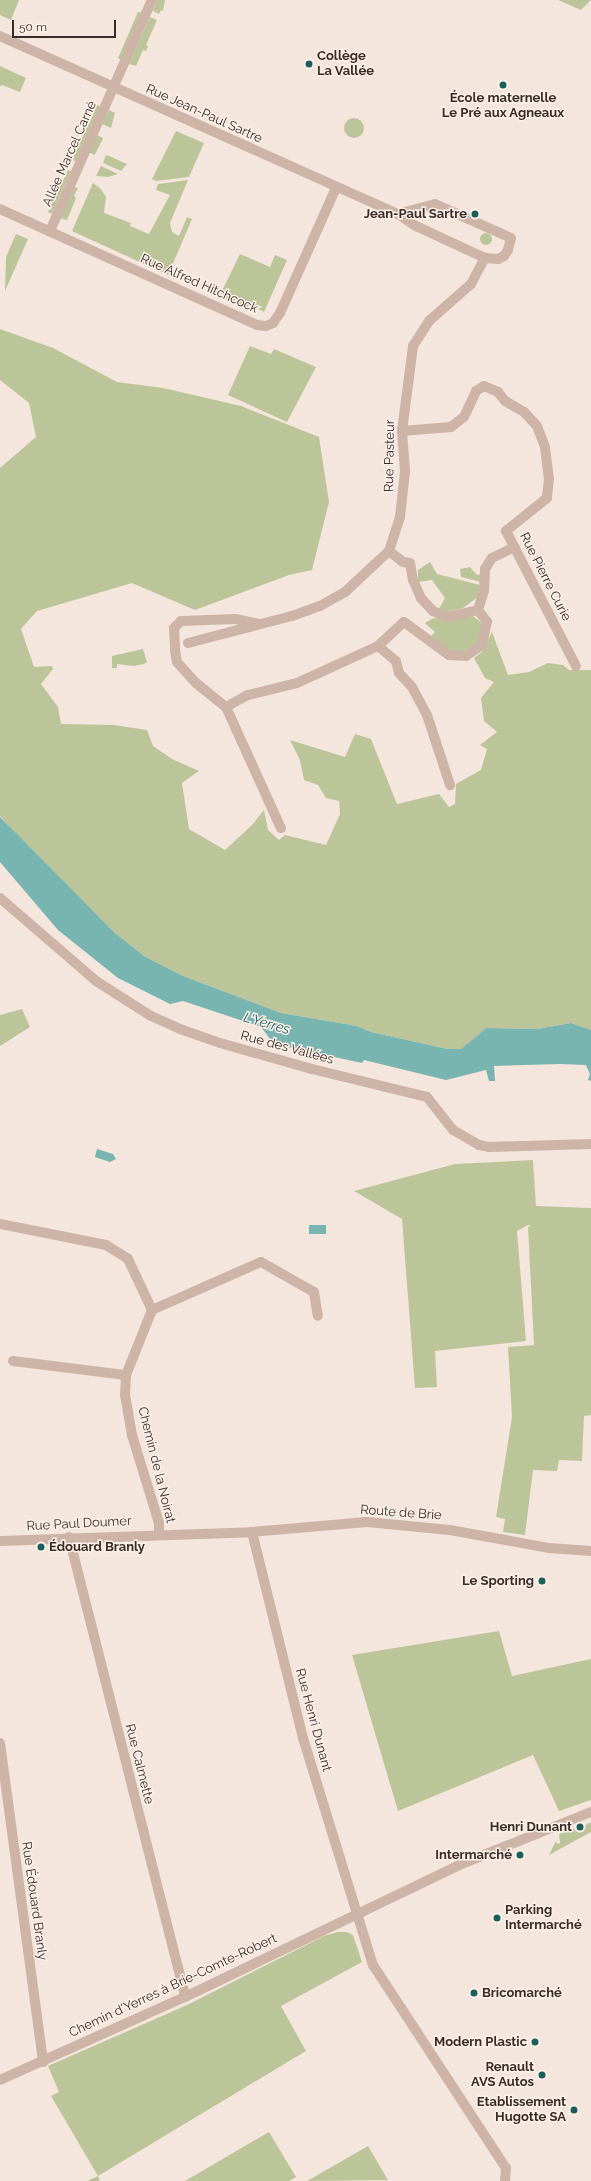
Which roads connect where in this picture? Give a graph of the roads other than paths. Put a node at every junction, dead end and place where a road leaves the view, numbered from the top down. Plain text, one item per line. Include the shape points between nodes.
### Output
1 (152, 0) edge
2 (0, 36) edge
3 (114, 88) junction
4 (336, 188) junction
5 (0, 209) edge
6 (398, 214) junction
7 (50, 231) junction
8 (485, 258) junction
9 (402, 431) junction
10 (515, 548) junction
11 (390, 551) junction
12 (478, 610) junction
13 (261, 624) junction
14 (188, 643) dead end
15 (378, 646) junction
16 (576, 666) dead end
17 (226, 707) junction
18 (450, 785) dead end
19 (281, 828) dead end
20 (0, 898) edge
21 (591, 1144) edge
22 (0, 1224) edge
23 (152, 1310) junction
24 (318, 1316) dead end
25 (13, 1361) dead end
26 (126, 1375) junction
27 (252, 1532) junction
28 (159, 1534) junction
29 (69, 1537) junction
30 (0, 1541) edge
31 (591, 1551) edge
32 (0, 1743) edge
33 (591, 1812) edge
34 (356, 1914) junction
35 (185, 1997) junction
36 (43, 2062) junction
37 (0, 2080) edge
38 (505, 2181) edge

1 - 3 street, Allée Marcel Carné
2 - 3 street, Rue Jean-Paul Sartre
3 - 4 street, Rue Jean-Paul Sartre
3 - 7 street, Allée Marcel Carné
4 - 6 street, Rue Jean-Paul Sartre
4 - 7 street, Rue Alfred Hitchcock via 280,313 273,323 266,326 257,325
5 - 7 street, Rue Alfred Hitchcock
6 - 8 street, Rue Jean-Paul Sartre via 416,226
6 - 8 street via 435,204 511,238 504,256 498,259
8 - 9 street, Rue Pasteur via 471,284 428,321 413,346
9 - 10 street, Rue Pierre Curie via 450,427 464,416 476,392 484,386 498,392 505,401 524,412 540,434 549,478 547,498 506,531
9 - 11 street, Rue Pasteur via 405,471 400,517
10 - 12 street via 492,558 485,569 484,590
10 - 16 street, Rue Pierre Curie
11 - 12 street via 403,562 410,563 413,580 433,611 447,617
11 - 13 street via 339,595 292,616
12 - 15 street via 487,622 486,636 482,645 466,656 449,655 404,622
13 - 14 street
13 - 17 street via 236,619 181,621 174,628 177,662 196,683
15 - 17 street via 297,683 248,695
15 - 18 street via 396,661 399,673 412,687 427,715
17 - 19 street
20 - 21 street, Rue des Vallées via 96,981 151,1016 180,1029 251,1052 427,1097 453,1130 489,1148
22 - 23 street via 106,1245 128,1259
23 - 24 street via 261,1262 314,1292
23 - 26 street, Chemin de la Noirat
25 - 26 street
26 - 28 street, Chemin de la Noirat via 125,1395 132,1435 159,1523
27 - 28 street, Route de Brie
27 - 31 street, Route de Brie via 371,1522 450,1530 550,1548
27 - 34 street, Rue Henri Dunant via 304,1738
28 - 29 street, Rue Paul Doumer
29 - 30 street, Rue Paul Doumer
29 - 35 street, Rue Calmette
32 - 36 street, Rue Édouard Branly
33 - 34 street, Chemin d'Yerres à Brie-Comte-Robert via 477,1857
34 - 35 street, Chemin d'Yerres à Brie-Comte-Robert
34 - 38 street, Rue Henri Dunant via 374,1965 506,2168
35 - 36 street, Chemin d'Yerres à Brie-Comte-Robert
36 - 37 street, Chemin d'Yerres à Brie-Comte-Robert

